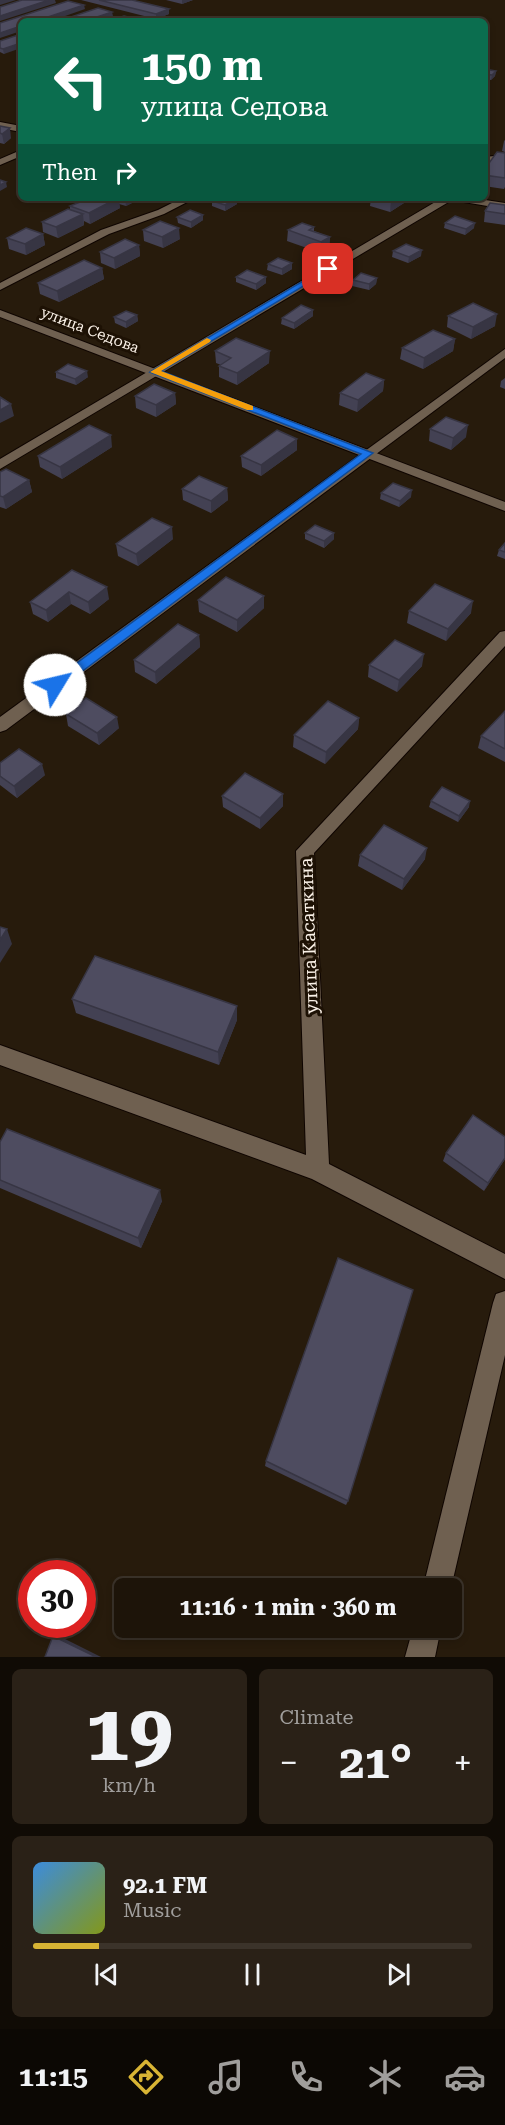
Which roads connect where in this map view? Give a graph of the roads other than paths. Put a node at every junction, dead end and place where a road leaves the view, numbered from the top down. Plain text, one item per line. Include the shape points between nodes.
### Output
1 (10, 117) dead end
2 (0, 119) edge
3 (0, 125) edge
4 (18, 128) edge
5 (18, 154) edge
6 (505, 158) edge
7 (488, 160) edge
8 (0, 162) edge
9 (184, 201) edge
10 (444, 201) edge
11 (473, 201) edge
12 (505, 206) edge
13 (0, 287) edge
14 (0, 313) edge
15 (505, 352) edge
16 (154, 372) junction
17 (368, 453) junction
18 (0, 465) edge
19 (505, 507) edge
20 (505, 636) edge
21 (0, 726) edge
22 (0, 1055) edge
23 (318, 1170) junction
24 (505, 1267) edge
25 (505, 1303) edge
26 (439, 1578) edge
27 (425, 1638) edge
28 (420, 1657) edge

1 - 2 street
3 - 4 street
5 - 8 street
6 - 7 street
9 - 13 street via 105,232
10 - 16 street
11 - 12 street
14 - 16 street, улица Седова
15 - 17 street
16 - 17 street, улица Седова
16 - 18 street
17 - 19 street, улица Седова
17 - 21 street
20 - 23 street, улица Касаткина via 304,851
22 - 23 street
23 - 24 street
25 - 26 street
27 - 28 street

